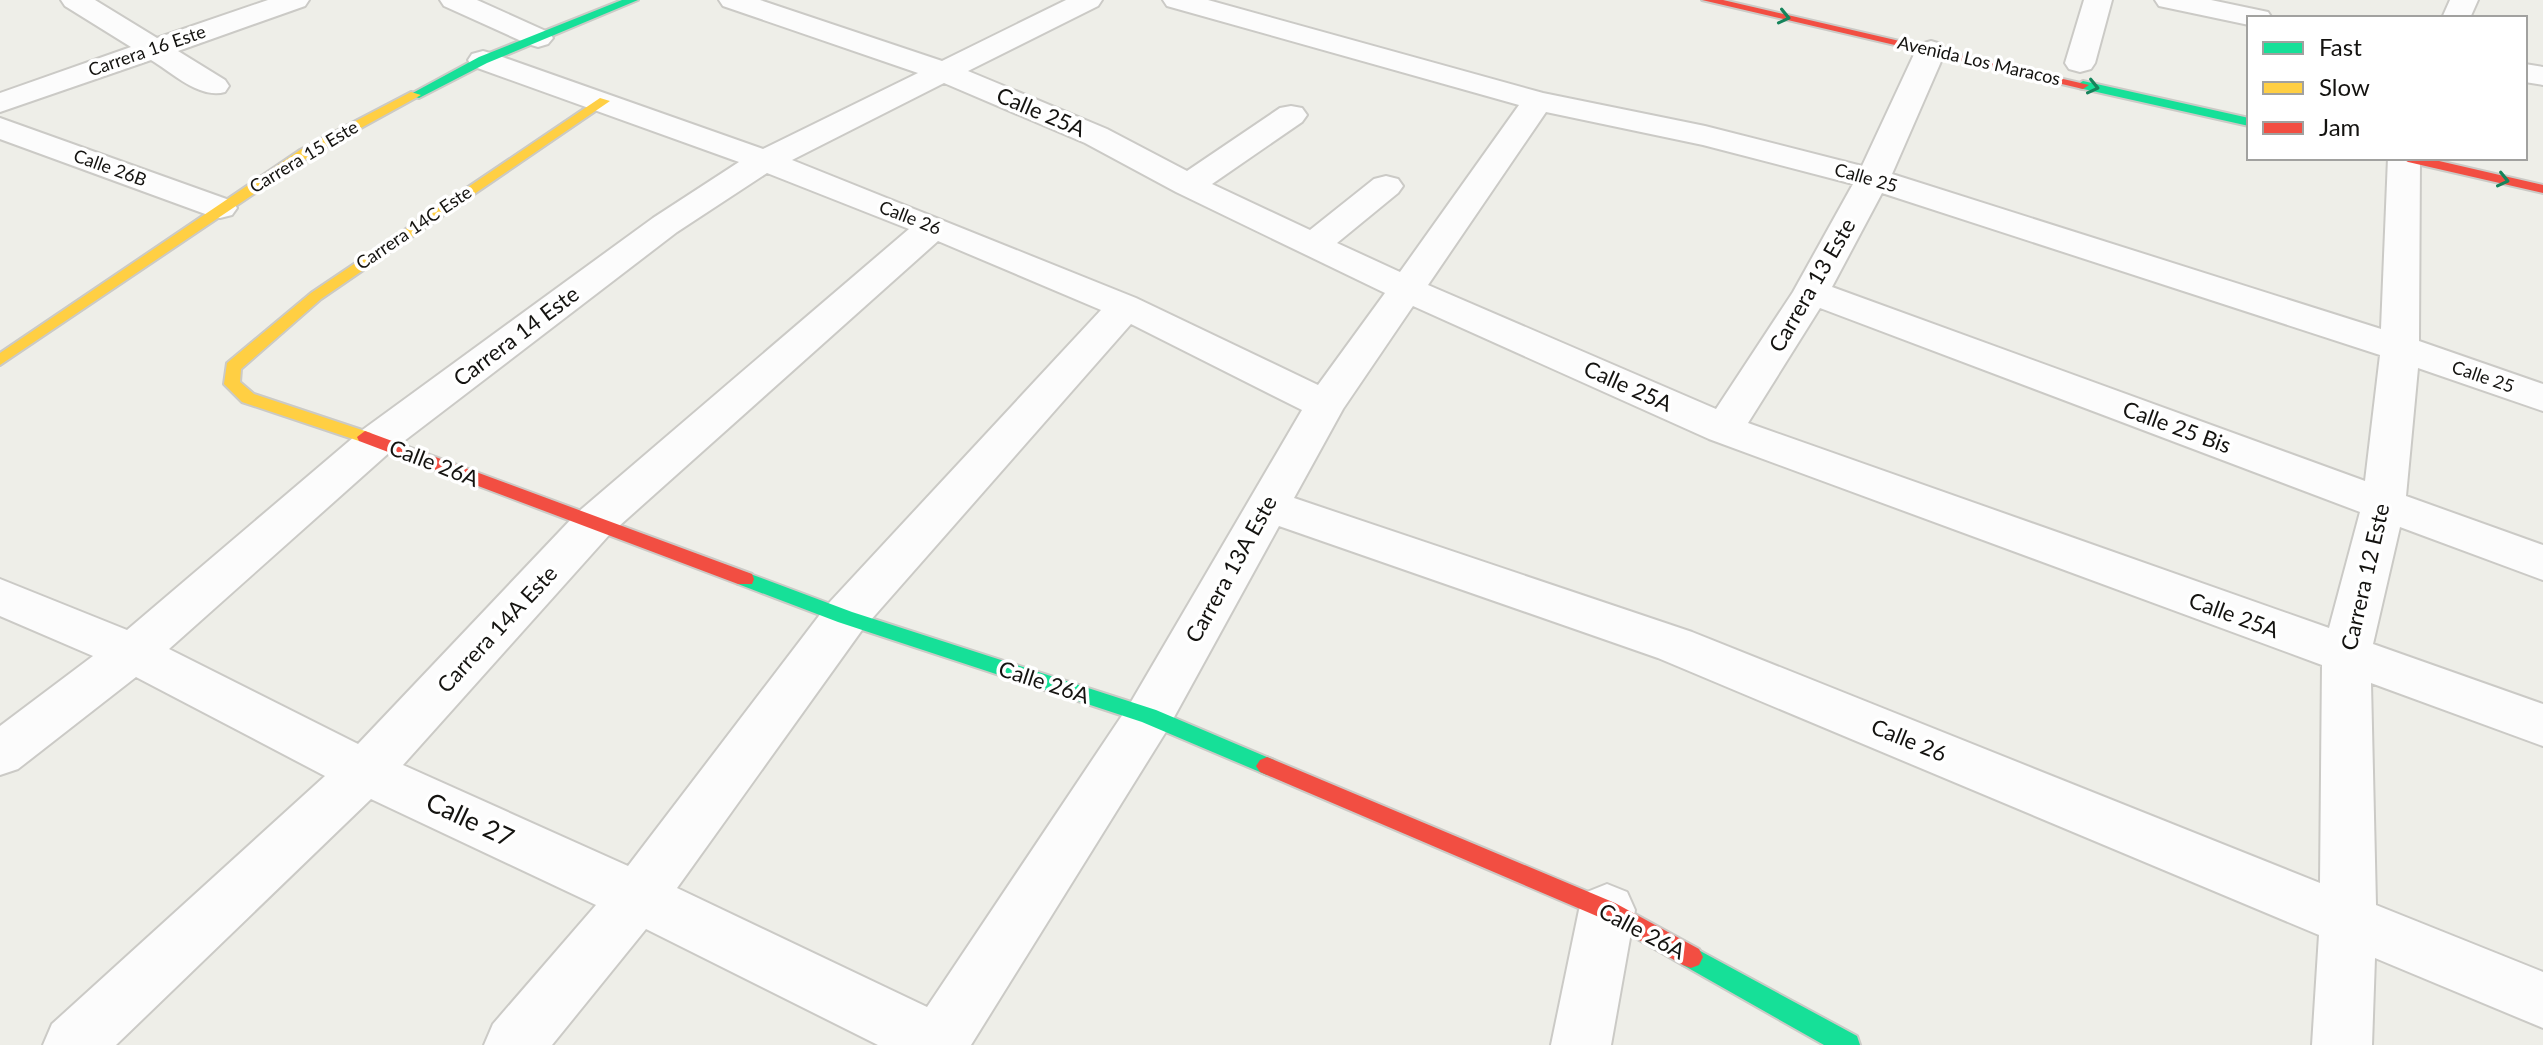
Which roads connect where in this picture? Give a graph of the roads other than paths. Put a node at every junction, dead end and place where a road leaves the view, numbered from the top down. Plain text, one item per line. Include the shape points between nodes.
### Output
1 (75, 0) edge
2 (295, 0) edge
3 (454, 0) edge
4 (632, 0) edge
5 (733, 0) edge
6 (1088, 0) edge
7 (1177, 0) edge
8 (1708, 0) edge
9 (2098, 0) edge
10 (2169, 0) edge
11 (2248, 16) edge
12 (538, 38) junction
13 (153, 49) junction
14 (1931, 50) junction
15 (483, 60) junction
16 (2080, 63) dead end
17 (944, 72) junction
18 (214, 86) dead end
19 (604, 101) junction
20 (1538, 101) junction
21 (0, 103) edge
22 (1291, 115) dead end
23 (2247, 122) edge
24 (0, 128) edge
25 (2406, 160) edge
26 (2415, 160) edge
27 (2499, 160) edge
28 (762, 162) junction
29 (2543, 170) edge
30 (1873, 179) junction
31 (1188, 185) junction
32 (1386, 186) dead end
33 (2543, 189) edge
34 (220, 208) junction
35 (933, 227) junction
36 (1314, 244) junction
37 (1404, 288) junction
38 (1811, 292) junction
39 (1125, 307) junction
40 (2400, 348) junction
41 (0, 360) edge
42 (233, 367) joint
43 (2543, 398) edge
44 (1325, 405) junction
45 (1724, 429) junction
46 (376, 441) junction
47 (2384, 504) junction
48 (1266, 505) junction
49 (593, 524) junction
50 (2543, 563) edge
51 (0, 596) edge
52 (845, 617) junction
53 (133, 653) junction
54 (2346, 655) junction
55 (1149, 716) junction
56 (2543, 725) edge
57 (0, 754) edge
58 (365, 772) junction
59 (638, 897) junction
60 (1607, 910) junction
61 (2348, 919) junction
62 (2543, 1000) edge
63 (73, 1045) edge
64 (514, 1045) edge
65 (939, 1045) edge
66 (1581, 1045) edge
67 (1848, 1045) edge
68 (2342, 1045) edge

1 - 13 street
2 - 13 street, Carrera 16 Este
3 - 12 street
4 - 12 street, Carrera 15 Este
5 - 17 street, Calle 25A
6 - 17 street, Carrera 14 Este
7 - 20 street, Calle 25
8 -> 14 street, Avenida Los Maracos
9 - 16 street
10 - 11 street
12 - 15 street, Carrera 15 Este
13 - 18 street
13 - 21 street, Carrera 16 Este
14 -> 23 street, Avenida Los Maracos
14 - 30 street, Carrera 13 Este
15 - 19 street, Calle 26
15 - 34 street, Carrera 15 Este via 305,153
17 - 28 street, Carrera 14 Este
17 - 31 street, Calle 25A via 1096,136
19 - 28 street, Calle 26
19 - 42 street, Carrera 14C Este via 316,296
20 - 30 street, Calle 25
20 - 37 street, Carrera 13A Este
22 - 31 street
24 - 34 street, Calle 26B
25 - 40 street, Carrera 12 Este
26 -> 33 street
27 - 29 street
28 - 35 street, Calle 26
28 - 46 street, Carrera 14 Este via 665,225
30 - 38 street, Carrera 13 Este
30 - 40 street, Calle 25
31 - 36 street, Calle 25A
32 - 36 street
34 - 41 street, Carrera 15 Este
35 - 39 street, Calle 26
35 - 49 street, Carrera 14A Este
36 - 37 street, Calle 25A
37 - 44 street, Carrera 13A Este
37 - 45 street, Calle 25A
38 - 45 street, Carrera 13 Este
38 - 47 street, Calle 25 Bis
39 - 44 street, Calle 26
39 - 52 street
40 - 43 street, Calle 25
40 - 47 street, Carrera 12 Este
42 - 46 street, Calle 26A via 232,384 248,398
44 - 48 street, Carrera 13A Este
45 - 54 street, Calle 25A
46 - 49 street, Calle 26A
46 - 53 street, Carrera 14 Este
47 - 50 street, Calle 25 Bis
47 - 54 street, Carrera 12 Este
48 - 55 street, Carrera 13A Este
48 - 61 street, Calle 26 via 1675,645
49 - 52 street, Calle 26A
49 - 58 street, Carrera 14A Este
51 - 53 street, Calle 27
52 - 55 street, Calle 26A
52 - 59 street
53 - 57 street, Carrera 14 Este
53 - 58 street, Calle 27
54 - 56 street, Calle 25A
54 - 61 street, Carrera 12 Este
55 - 60 street, Calle 26A
55 - 65 street, Carrera 13A Este
58 - 59 street, Calle 27
58 - 63 street, Carrera 14A Este
59 - 64 street
59 - 65 street, Calle 27
60 - 66 street
60 - 67 street, Calle 26A
61 - 62 street, Calle 26
61 - 68 street, Carrera 12 Este

